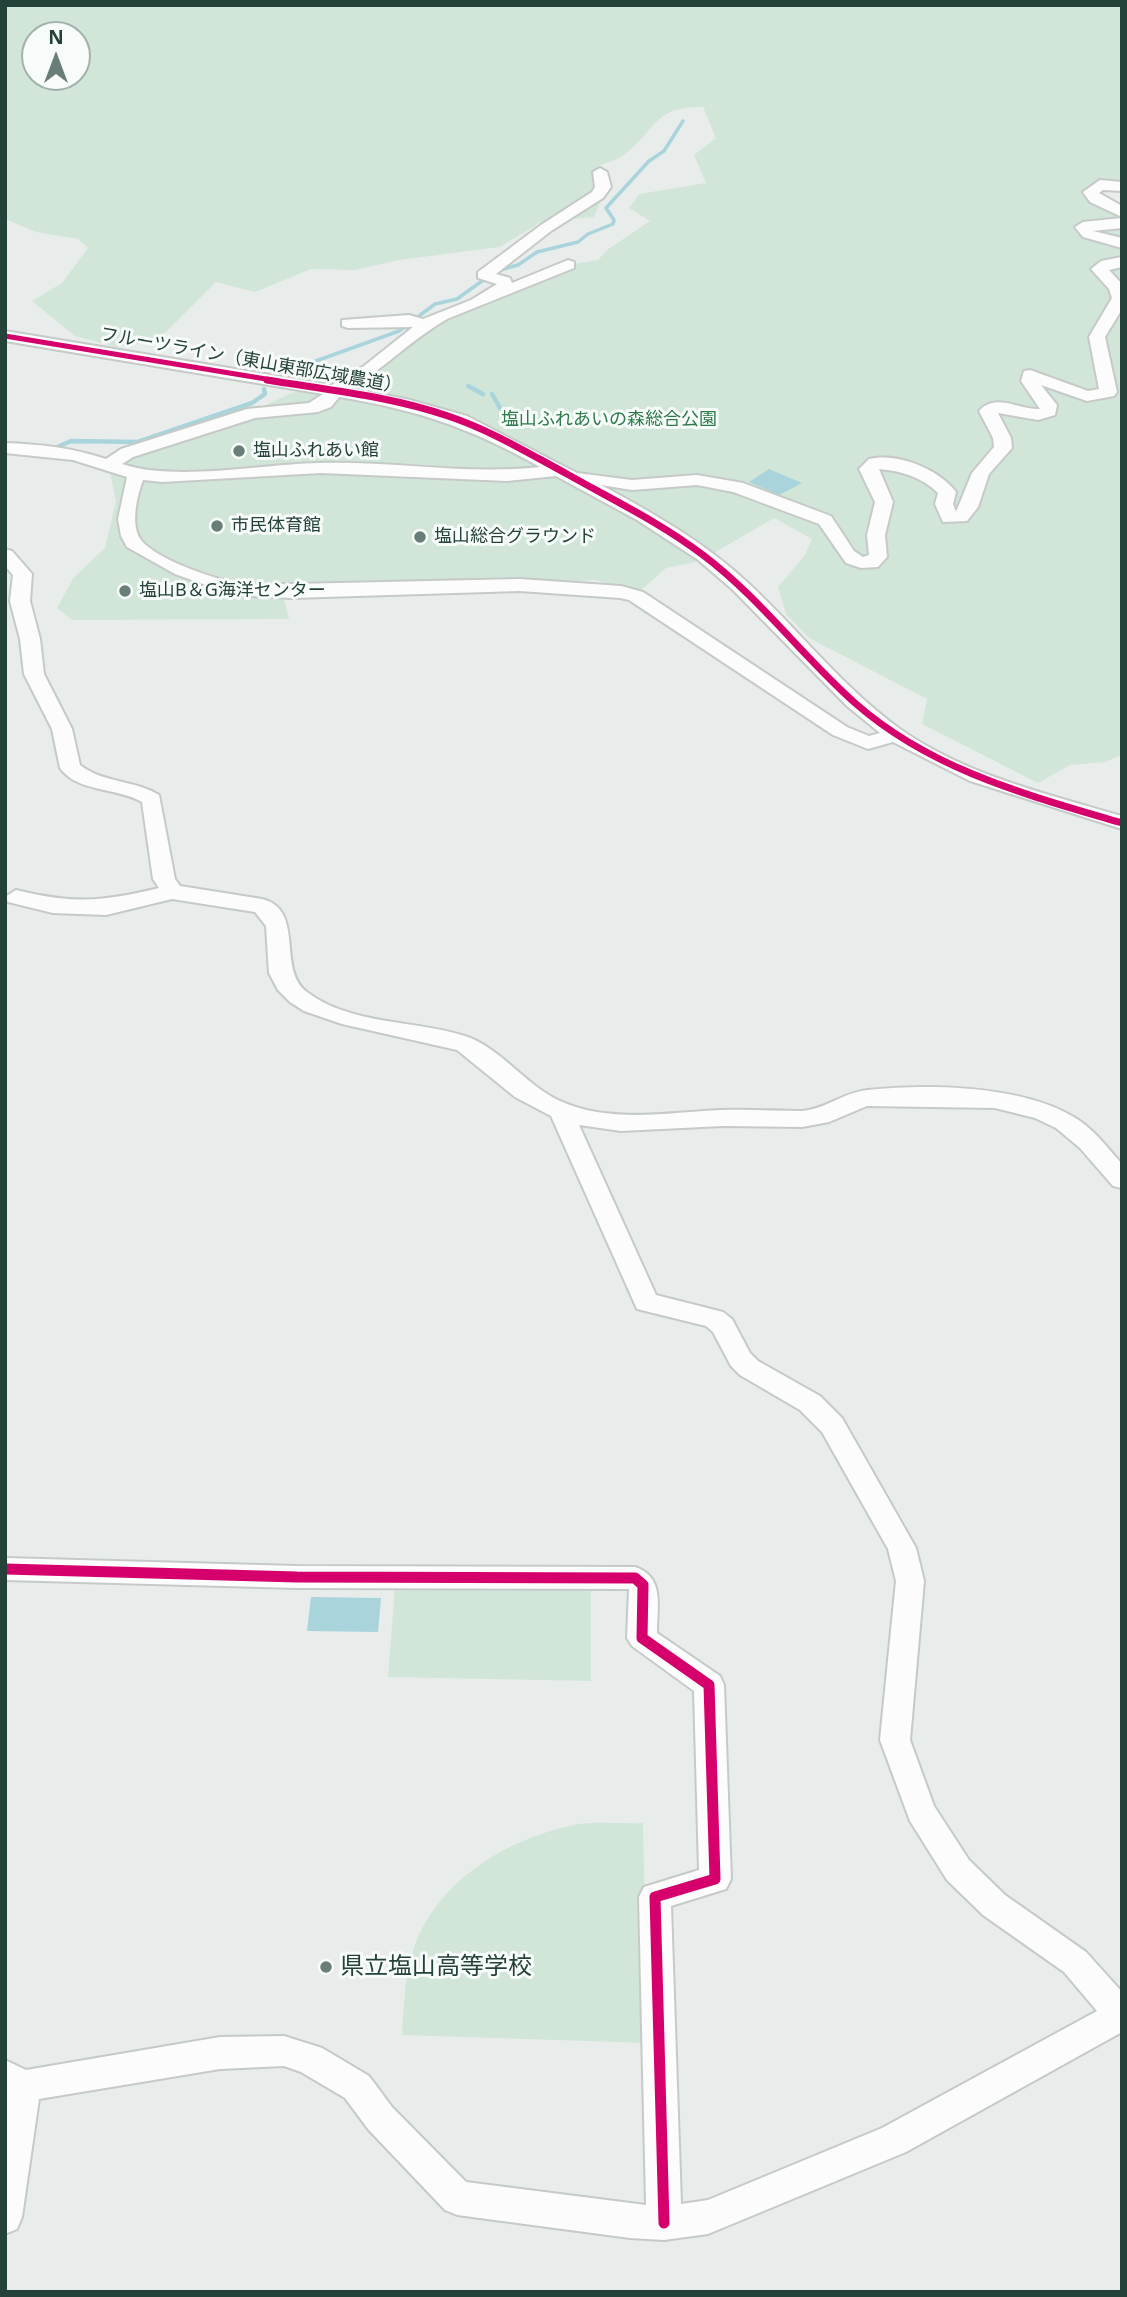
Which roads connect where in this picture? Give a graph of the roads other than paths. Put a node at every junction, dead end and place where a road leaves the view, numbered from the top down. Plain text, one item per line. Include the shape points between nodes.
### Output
1 (600, 172) dead end
2 (1122, 187) edge
3 (1122, 212) edge
4 (1122, 223) edge
5 (1122, 243) edge
6 (1122, 262) edge
7 (568, 265) dead end
8 (477, 303) junction
9 (348, 323) dead end
10 (418, 323) junction
11 (5, 336) edge
12 (336, 390) junction
13 (5, 448) edge
14 (106, 466) junction
15 (566, 474) junction
16 (136, 476) junction
17 (5, 555) edge
18 (895, 735) junction
19 (1122, 823) edge
20 (172, 892) junction
21 (16, 897) dead end
22 (560, 1110) junction
23 (1122, 1181) edge
24 (5, 1569) edge
25 (1121, 2015) edge
26 (15, 2081) edge
27 (5, 2217) edge
28 (664, 2223) junction

1 - 8 street via 603,187 598,195 489,269 484,275 504,281 505,286
2 - 3 street via 1100,185 1091,192 1095,199
4 - 5 street via 1083,227 1088,234
6 - 15 street via 1100,269 1120,298 1097,337 1108,391 1087,396 1030,375 1029,381 1049,411 1031,414 998,406 988,411 1003,448 981,473 961,517 949,518 944,504 947,492 938,481 875,463 868,469 884,502 876,535 878,557 870,563 856,563 845,556 834,528 825,520 737,487 697,480 632,485
7 - 8 street
8 - 10 street
9 - 10 street
10 - 12 street via 370,370
11 - 12 street, フルーツライン（東山東部広域農道）
12 - 14 street via 325,403 312,408 253,413 127,453
12 - 15 street, フルーツライン（東山東部広域農道） via 456,419
13 - 14 street via 56,452
14 - 16 street
15 - 16 street via 321,468 187,478
15 - 18 street, フルーツライン（東山東部広域農道） via 704,554 848,697
16 - 18 street via 128,501 134,543 159,560 234,589 311,592 487,586 621,592 636,596 840,731 868,743
17 - 20 street via 23,574 20,601 34,674 62,729 70,768 88,780 129,787 152,799 164,879
18 - 19 street, フルーツライン（東山東部広域農道） via 1000,787
20 - 21 street via 106,908 53,906
20 - 22 street via 262,906 279,926 279,977 307,1003 346,1017 467,1045 521,1090
22 - 23 street via 624,1124 816,1118 852,1100 867,1098 992,1101 1039,1111 1065,1123
22 - 25 street via 646,1302 714,1319 749,1368 810,1403 832,1425 908,1562 909,1600 895,1740 921,1812 958,1870 994,1905 1075,1962
24 - 28 street via 297,1577 635,1578 643,1585 642,1638 709,1685 715,1879 655,1896
25 - 28 street via 894,2140 708,2217
26 - 27 street
26 - 28 street via 220,2053 284,2050 310,2059 357,2087 380,2118 457,2198

